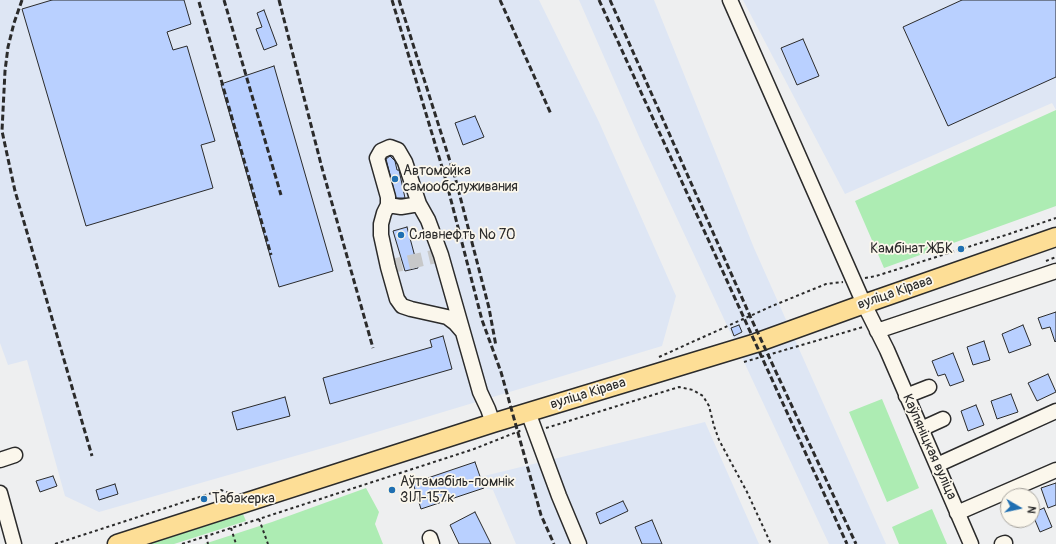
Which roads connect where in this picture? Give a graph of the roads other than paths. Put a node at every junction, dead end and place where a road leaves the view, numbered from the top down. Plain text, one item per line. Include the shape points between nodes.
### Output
1 (730, 0) edge
2 (419, 204) junction
3 (388, 205) junction
4 (1056, 237) edge
5 (1056, 271) edge
6 (864, 304) junction
7 (875, 327) junction
8 (462, 331) junction
9 (929, 387) dead end
10 (906, 396) junction
11 (1056, 411) edge
12 (943, 419) dead end
13 (493, 423) junction
14 (532, 423) junction
15 (921, 429) junction
16 (15, 455) dead end
17 (0, 460) edge
18 (936, 465) junction
19 (1056, 470) edge
20 (1, 502) edge
21 (957, 513) junction
22 (14, 544) edge
23 (117, 544) edge
24 (579, 544) edge
25 (971, 544) edge

1 - 6 street, Каўпяніцкая вуліца
2 - 3 street via 401,207
2 - 3 street via 405,162 398,150 390,147 381,151 377,158
2 - 8 street via 441,255
3 - 8 street via 381,224 381,236 397,299 402,306 447,317
4 - 6 main road, вуліца Кірава
5 - 7 street
6 - 7 street, Каўпяніцкая вуліца
6 - 14 main road, вуліца Кірава
7 - 10 street, Каўпяніцкая вуліца
8 - 13 street via 480,392
9 - 10 street
10 - 15 street, Каўпяніцкая вуліца
11 - 18 street
12 - 15 street
13 - 14 main road, вуліца Кірава
13 - 23 main road, вуліца Кірава
14 - 24 street
15 - 18 street, Каўпяніцкая вуліца
16 - 17 street
18 - 21 street, Каўпяніцкая вуліца
19 - 21 street
20 - 22 street
21 - 25 street, Каўпяніцкая вуліца

